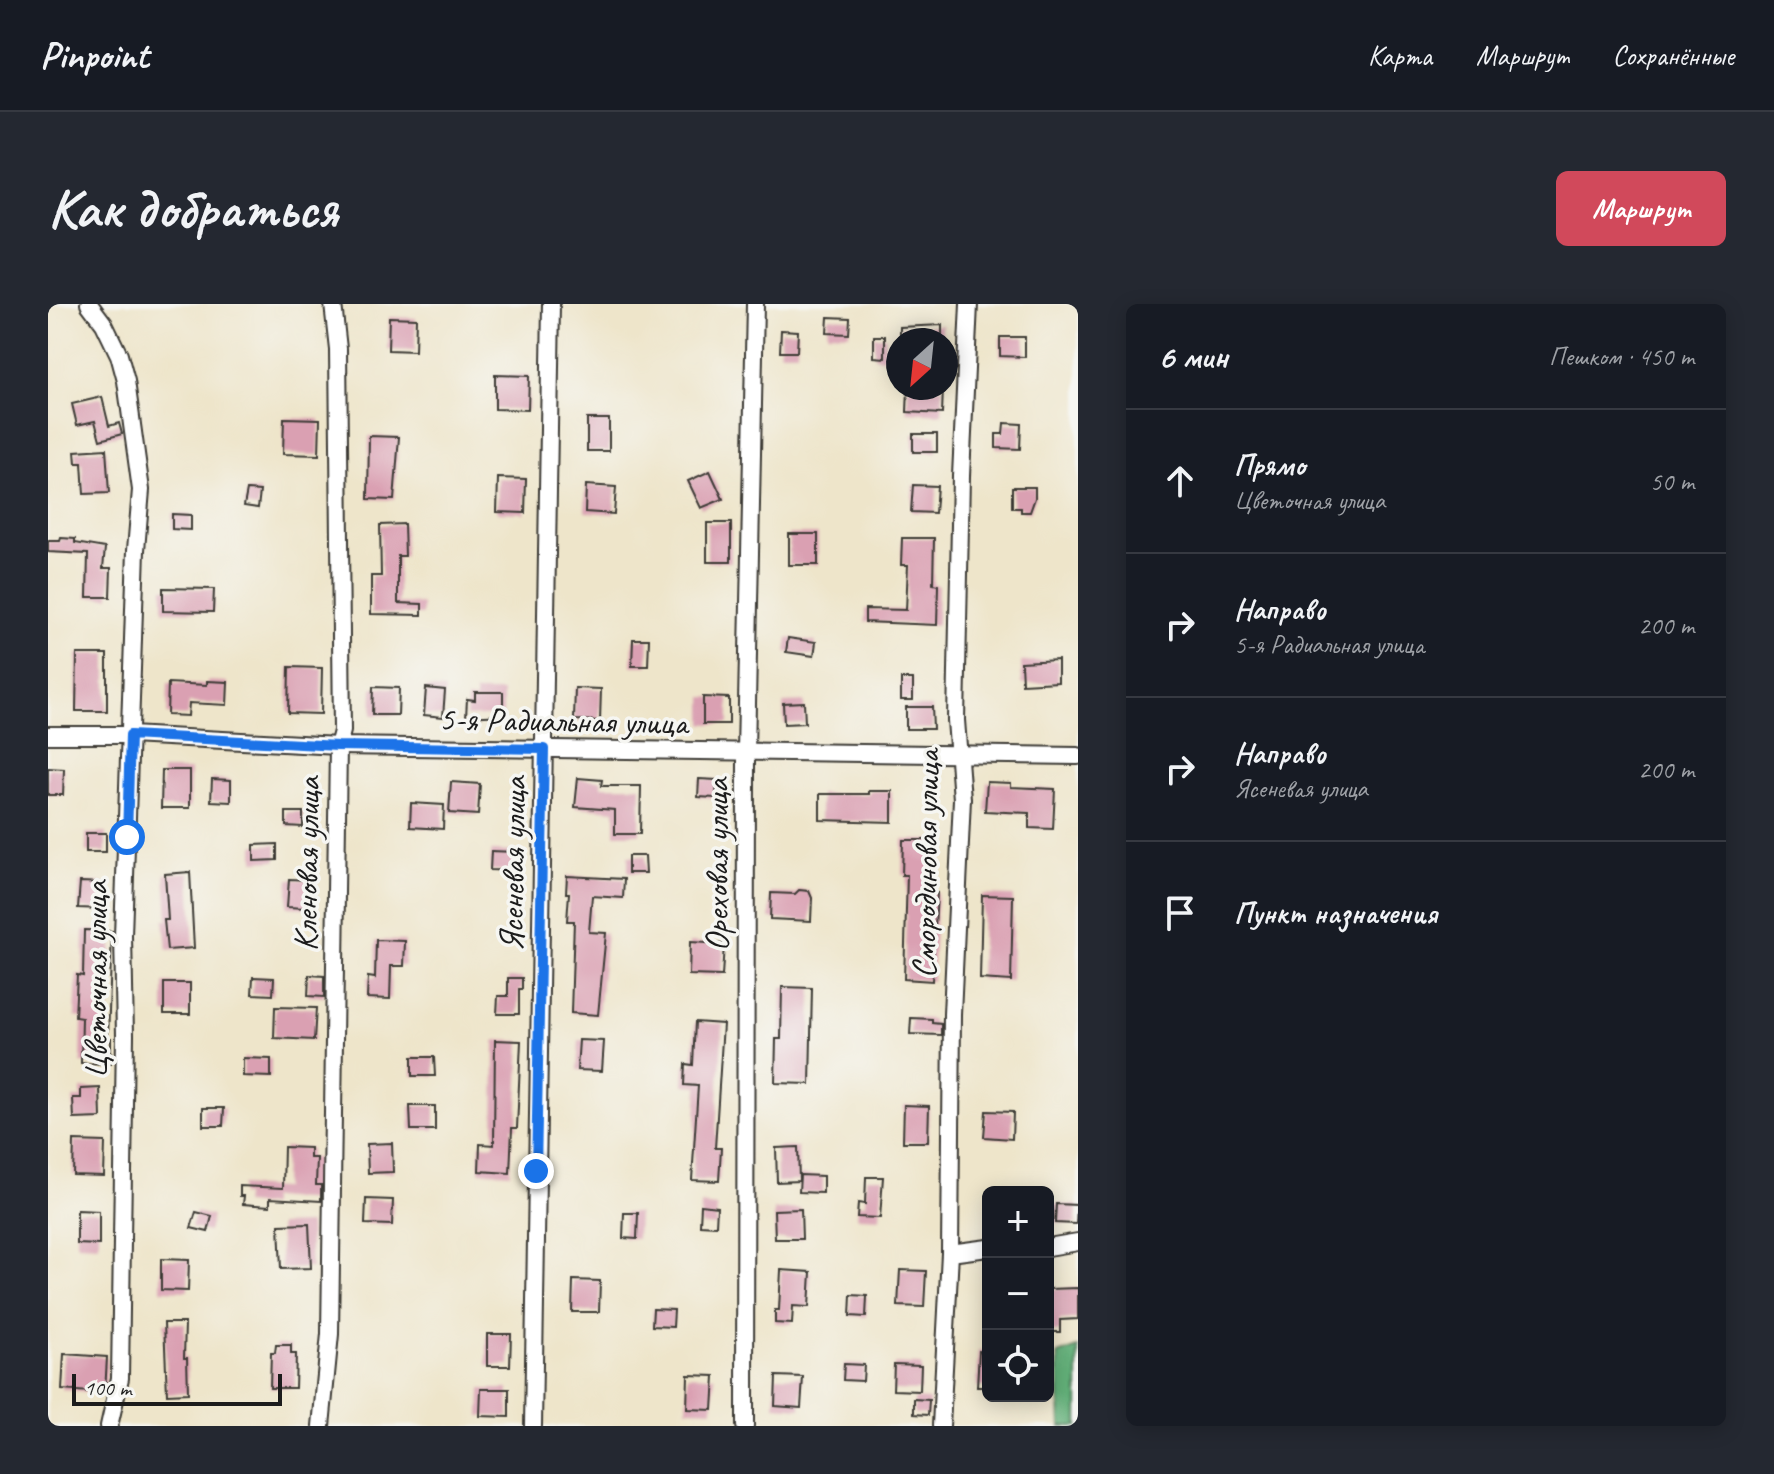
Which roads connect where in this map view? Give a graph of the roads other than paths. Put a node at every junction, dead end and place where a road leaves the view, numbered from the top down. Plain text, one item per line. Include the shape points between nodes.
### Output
1 (89, 304) edge
2 (333, 304) edge
3 (551, 304) edge
4 (755, 304) edge
5 (969, 304) edge
6 (48, 735) edge
7 (130, 735) junction
8 (338, 746) junction
9 (544, 749) junction
10 (746, 753) junction
11 (960, 754) junction
12 (1078, 756) edge
13 (1078, 1242) edge
14 (1054, 1246) edge
15 (982, 1249) edge
16 (950, 1253) junction
17 (109, 1426) edge
18 (321, 1426) edge
19 (533, 1426) edge
20 (745, 1426) edge
21 (941, 1426) edge

1 - 7 street, Цветочная улица via 104,324 126,381 141,490
2 - 8 street, Кленовая улица via 340,463
3 - 9 street, Ясеневая улица
4 - 10 street, Ореховая улица
5 - 11 street, Смородиновая улица via 958,613
6 - 7 street, 5-я Радиальная улица
7 - 8 street, 5-я Радиальная улица
7 - 17 street, Цветочная улица via 120,1378
8 - 9 street, 5-я Радиальная улица
8 - 18 street, Кленовая улица via 330,1334
9 - 10 street, 5-я Радиальная улица
9 - 19 street, Ясеневая улица
10 - 11 street, 5-я Радиальная улица
10 - 20 street, Ореховая улица
11 - 12 street, 5-я Радиальная улица
11 - 16 street, Смородиновая улица
13 - 14 street
15 - 16 street
16 - 21 street, Смородиновая улица

